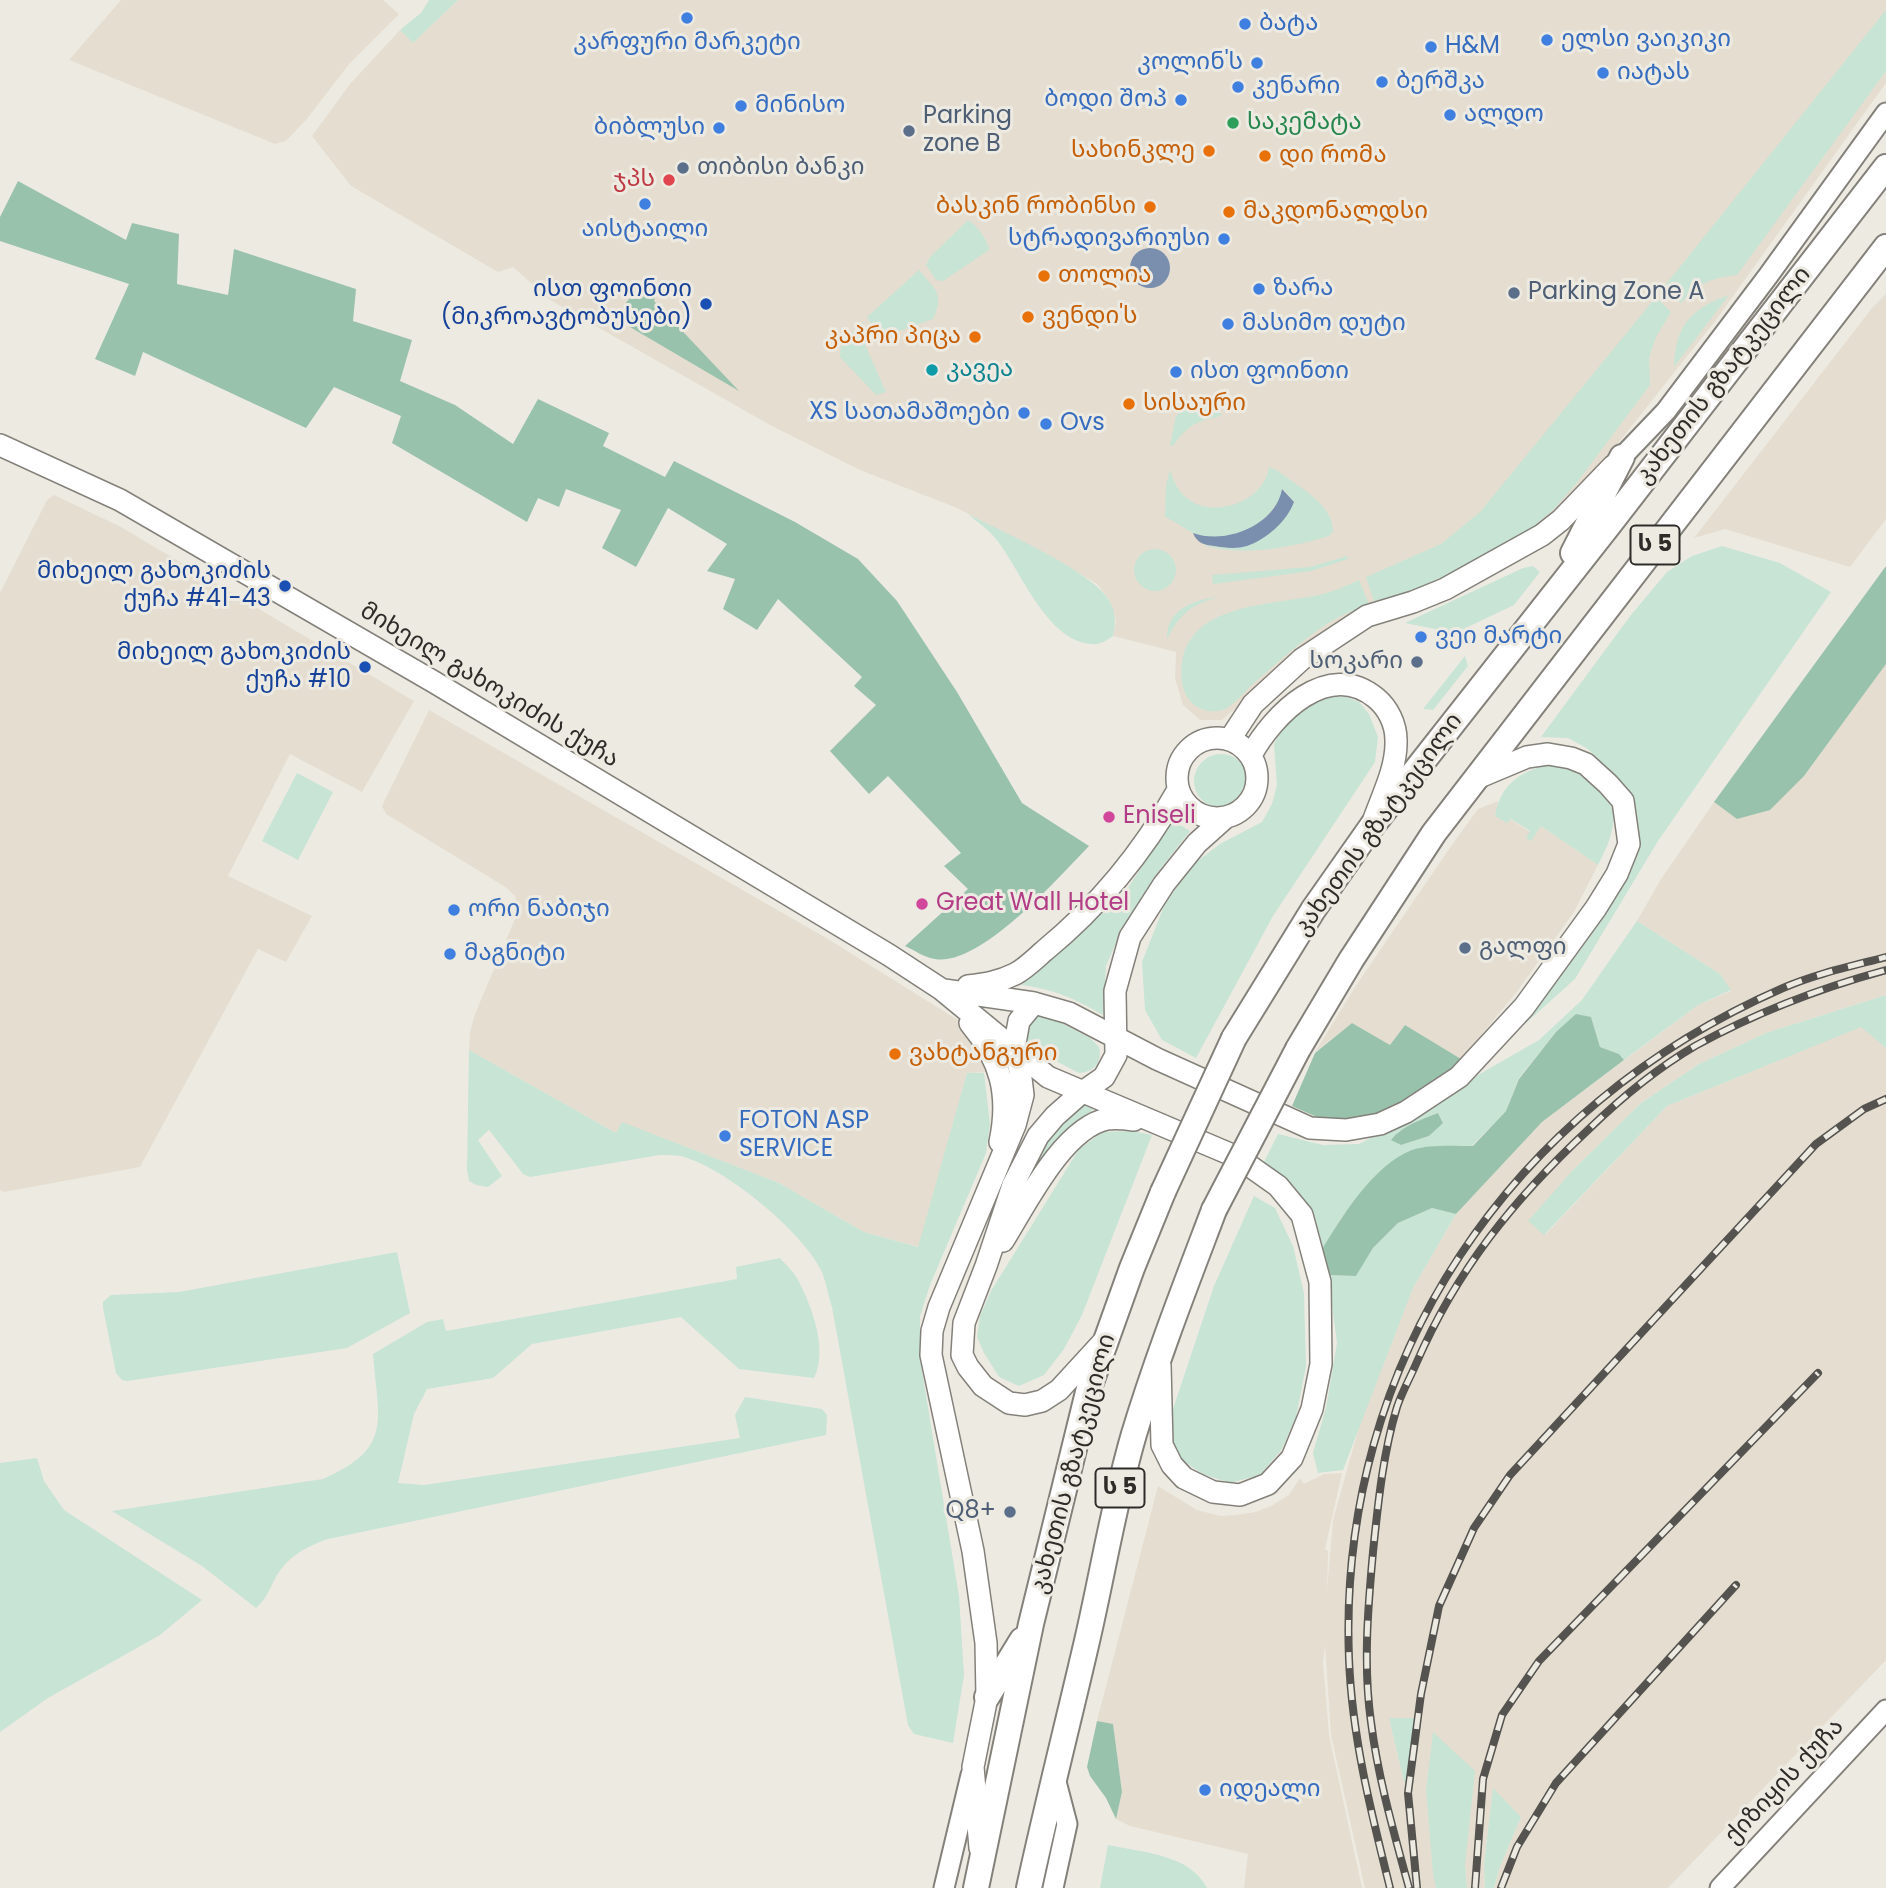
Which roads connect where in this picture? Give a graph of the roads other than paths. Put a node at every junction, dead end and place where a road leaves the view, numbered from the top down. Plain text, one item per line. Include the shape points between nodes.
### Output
1 (1886, 113) edge
2 (1886, 167) edge
3 (1886, 247) edge
4 (1886, 259) edge
5 (1835, 314) junction
6 (0, 445) edge
7 (1622, 457) junction
8 (1549, 601) junction
9 (1230, 739) junction
10 (1251, 755) junction
11 (1477, 778) junction
12 (1178, 790) junction
13 (1225, 818) junction
14 (1372, 826) junction
15 (942, 989) junction
16 (1034, 1003) junction
17 (1114, 1038) junction
18 (1014, 1049) junction
19 (1081, 1093) junction
20 (1146, 1120) junction
21 (992, 1180) junction
22 (986, 1266) junction
23 (1104, 1340) junction
24 (1159, 1355) junction
25 (1031, 1624) junction
26 (987, 1697) junction
27 (1886, 1710) edge
28 (973, 1767) junction
29 (1054, 1773) junction
30 (982, 1864) junction
31 (944, 1888) edge
32 (976, 1888) edge
33 (1029, 1888) edge
34 (1053, 1888) edge
35 (1720, 1888) edge

1 - 7 street via 1666,411
2 - 8 highway, კახეთის გზატკეცილი / ს 5
3 - 5 highway, კახეთის გზატკეცილი / ს 5
4 - 5 highway
5 - 11 highway, კახეთის გზატკეცილი / ს 5
6 - 15 main road, მიხეილ გახოკიძის ქუჩა via 120,500 434,682
7 - 8 highway
7 - 9 main road via 1542,535 1445,589 1367,616 1302,659 1253,704
8 - 14 highway, კახეთის გზატკეცილი / ს 5
9 - 10 main road
9 - 12 main road via 1215,738 1191,748 1177,770
10 - 13 main road via 1258,780 1255,793 1248,805
10 - 14 main road via 1274,720 1308,694 1336,684 1357,686 1385,707 1396,738 1394,763
11 - 17 main road via 1527,757 1548,754 1586,764 1623,802 1629,845 1617,874 1571,944 1524,1007 1459,1077 1380,1124 1346,1130 1310,1128
11 - 24 highway, კახეთის გზატკეცილი / ს 5, bridge via 1395,889 1298,1049 1214,1210
12 - 13 main road via 1199,815
12 - 15 main road via 1116,882 1066,934 1007,978
13 - 17 main road via 1197,843 1164,884 1130,937 1115,991
14 - 23 highway, კახეთის გზატკეცილი / ს 5, bridge via 1313,909 1234,1038 1163,1192
15 - 16 main road
15 - 18 main road
15 - 21 main road via 982,1038 1004,1090 1002,1135
16 - 17 main road via 1069,1013
16 - 18 main road via 1019,1021
17 - 19 main road via 1116,1055 1104,1077
18 - 19 main road via 1048,1077
18 - 21 main road via 1023,1095
19 - 20 main road
19 - 22 main road via 1038,1136 1013,1185
20 - 22 main road via 1108,1119 1074,1136
20 - 24 main road via 1237,1157 1278,1186 1302,1215 1320,1282 1321,1364 1312,1409 1292,1458 1268,1483 1240,1495 1213,1492 1184,1478 1163,1445
21 - 26 main road, კახეთის გზატკეცილი via 939,1307 931,1355 973,1551 986,1643
22 - 23 main road via 964,1323 962,1355 983,1386 1009,1404 1042,1401 1059,1390
23 - 25 highway, კახეთის გზატკეცილი / ს 5
24 - 29 highway, კახეთის გზატკეცილი / ს 5 via 1115,1506
25 - 26 highway
25 - 30 highway, კახეთის გზატკეცილი / ს 5
26 - 28 main road, კახეთის გზატკეცილი
27 - 35 street, ქიზიყის ქუჩა
28 - 30 main road, კახეთის გზატკეცილი
28 - 31 street
29 - 33 highway, კახეთის გზატკეცილი / ს 5
29 - 34 street, კახეთის გზატკეცილი via 1067,1824
30 - 32 highway, კახეთის გზატკეცილი / ს 5

